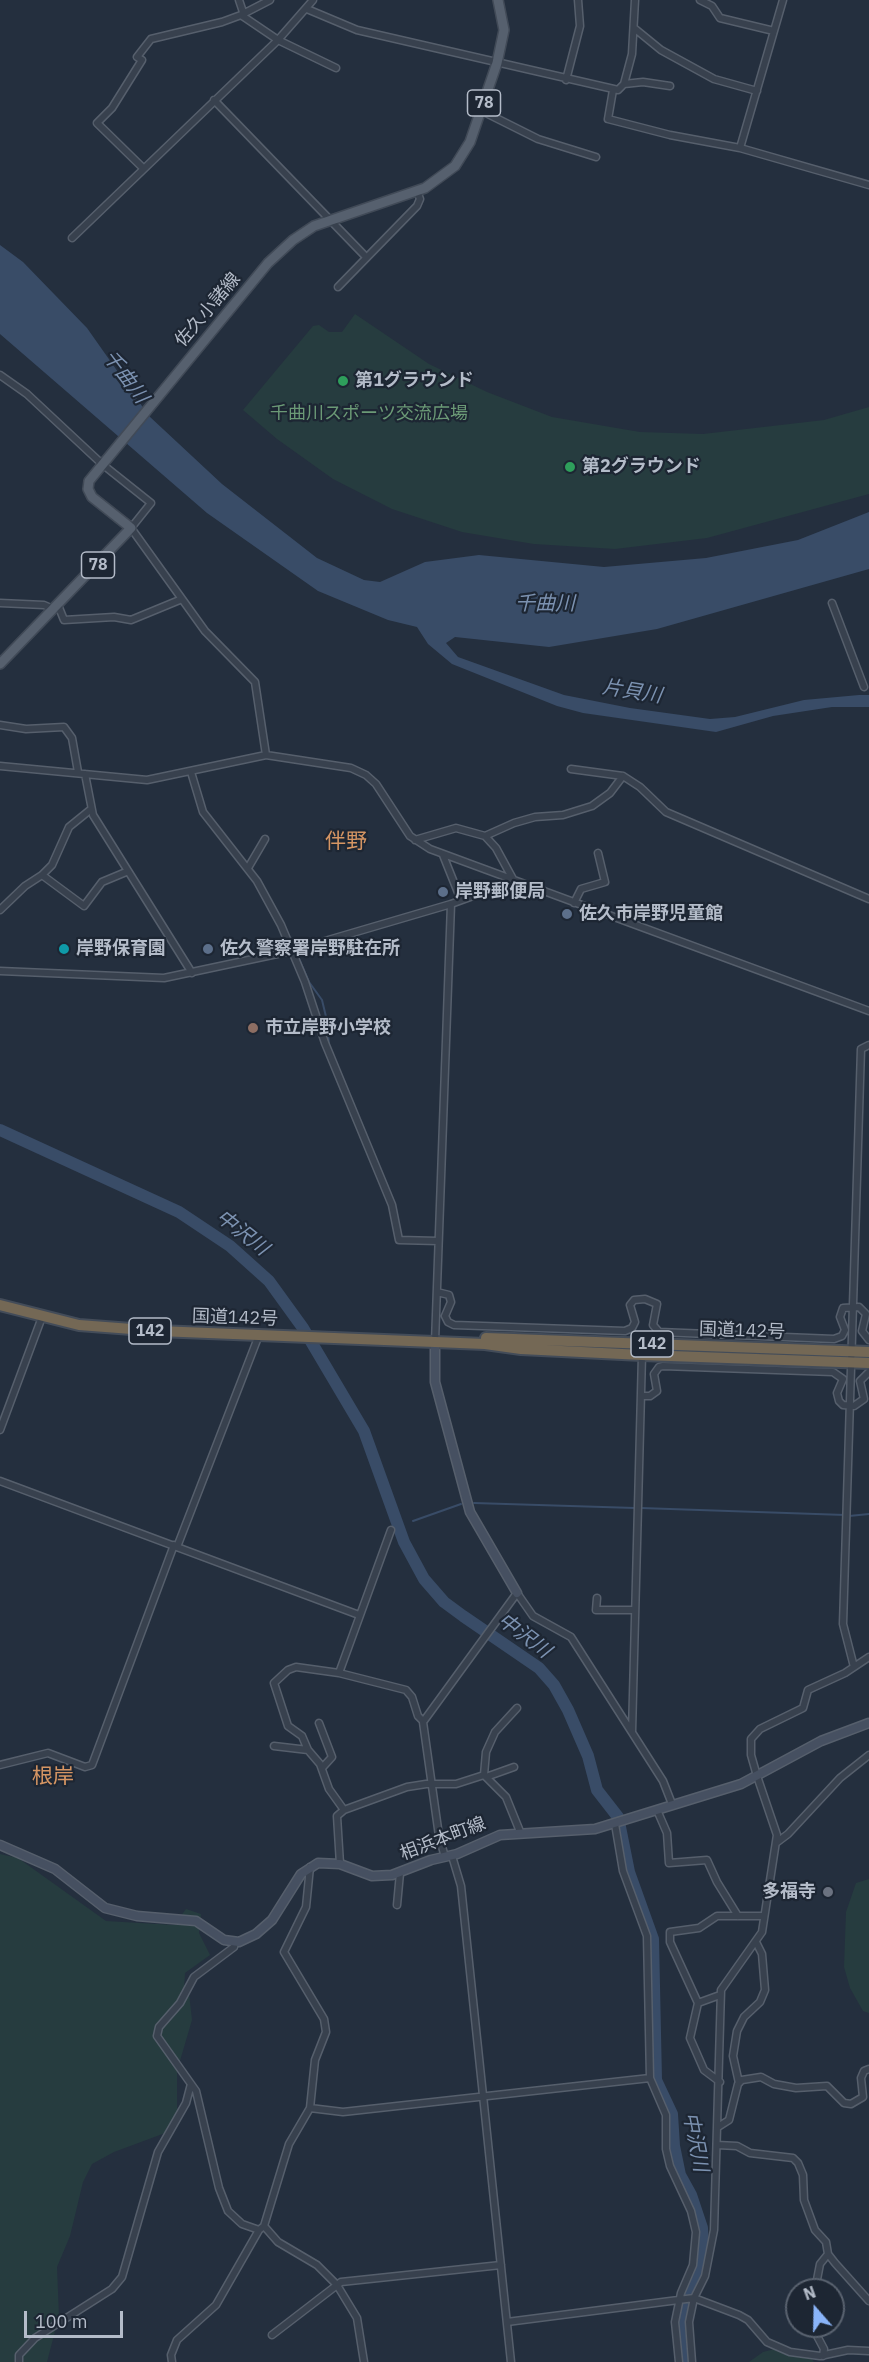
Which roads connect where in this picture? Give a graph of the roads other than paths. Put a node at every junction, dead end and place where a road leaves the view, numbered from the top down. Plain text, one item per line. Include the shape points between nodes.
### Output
1 (238, 0) edge
2 (270, 0) edge
3 (313, 0) edge
4 (498, 0) edge
5 (578, 0) edge
6 (635, 0) edge
7 (700, 0) edge
8 (783, 0) edge
9 (307, 9) junction
10 (242, 13) junction
11 (634, 28) junction
12 (774, 31) junction
13 (278, 40) junction
14 (497, 63) junction
15 (336, 68) dead end
16 (566, 80) junction
17 (624, 84) junction
18 (670, 86) dead end
19 (613, 90) junction
20 (757, 91) junction
21 (214, 100) junction
22 (482, 111) junction
23 (740, 148) junction
24 (596, 157) dead end
25 (143, 168) junction
26 (869, 185) edge
27 (417, 191) junction
28 (329, 220) junction
29 (72, 238) dead end
30 (366, 257) junction
31 (338, 287) dead end
32 (0, 375) edge
33 (104, 461) junction
34 (131, 528) junction
35 (183, 599) junction
36 (0, 603) edge
37 (832, 603) dead end
38 (56, 607) junction
39 (0, 664) edge
40 (864, 687) dead end
41 (0, 725) edge
42 (266, 755) junction
43 (0, 766) edge
44 (571, 769) dead end
45 (191, 772) junction
46 (82, 773) junction
47 (623, 776) junction
48 (90, 810) junction
49 (485, 836) junction
50 (265, 839) dead end
51 (415, 840) junction
52 (598, 853) dead end
53 (442, 855) junction
54 (248, 868) junction
55 (126, 872) junction
56 (42, 875) junction
57 (514, 881) junction
58 (869, 899) edge
59 (461, 900) junction
60 (574, 903) junction
61 (451, 904) junction
62 (0, 910) edge
63 (291, 951) junction
64 (0, 971) edge
65 (192, 973) junction
66 (869, 1011) edge
67 (869, 1045) edge
68 (438, 1242) junction
69 (436, 1292) junction
70 (0, 1305) edge
71 (853, 1307) junction
72 (42, 1317) junction
73 (259, 1335) junction
74 (869, 1340) edge
75 (435, 1342) junction
76 (869, 1352) edge
77 (642, 1355) junction
78 (851, 1357) junction
79 (869, 1363) edge
80 (869, 1372) edge
81 (642, 1396) junction
82 (850, 1406) junction
83 (0, 1430) edge
84 (0, 1481) edge
85 (391, 1530) dead end
86 (175, 1546) junction
87 (517, 1593) junction
88 (597, 1598) dead end
89 (634, 1610) junction
90 (359, 1615) junction
91 (869, 1657) edge
92 (854, 1667) junction
93 (339, 1674) junction
94 (517, 1708) dead end
95 (423, 1721) junction
96 (319, 1723) dead end
97 (869, 1723) edge
98 (632, 1732) junction
99 (274, 1746) dead end
100 (309, 1750) junction
101 (869, 1755) edge
102 (0, 1765) edge
103 (514, 1767) dead end
104 (322, 1768) junction
105 (485, 1776) junction
106 (756, 1776) junction
107 (431, 1784) junction
108 (672, 1804) junction
109 (657, 1809) junction
110 (344, 1810) junction
111 (619, 1822) junction
112 (521, 1834) junction
113 (776, 1843) junction
114 (0, 1845) edge
115 (448, 1856) junction
116 (340, 1864) junction
117 (310, 1867) junction
118 (400, 1873) junction
119 (397, 1905) dead end
120 (738, 1916) junction
121 (764, 1916) junction
122 (235, 1942) junction
123 (756, 1942) junction
124 (720, 1995) junction
125 (698, 2003) junction
126 (869, 2069) edge
127 (650, 2078) junction
128 (720, 2082) junction
129 (192, 2083) junction
130 (739, 2083) junction
131 (483, 2096) junction
132 (310, 2108) junction
133 (718, 2127) junction
134 (717, 2145) junction
135 (262, 2228) junction
136 (828, 2254) junction
137 (501, 2265) junction
138 (817, 2278) edge
139 (337, 2284) junction
140 (687, 2299) junction
141 (869, 2301) edge
142 (507, 2322) junction
143 (272, 2335) dead end
144 (819, 2338) edge
145 (869, 2351) edge
146 (823, 2356) junction
147 (19, 2361) edge
148 (172, 2362) edge
149 (364, 2362) edge
150 (511, 2362) edge
151 (679, 2362) edge
152 (692, 2362) edge

1 - 10 street
2 - 10 street
3 - 9 street
4 - 14 main road, 佐久小諸線 / 78 via 504,30
5 - 16 street via 580,26
6 - 11 street
7 - 12 street via 712,6 720,18
8 - 12 street
9 - 13 street
9 - 14 street via 357,30
10 - 13 street
10 - 25 street via 212,25 155,38 137,57 142,60 112,108 97,123
11 - 17 street
11 - 20 street via 670,56 714,79
12 - 20 street
13 - 15 street
13 - 21 street
14 - 16 street
14 - 22 main road, 佐久小諸線 / 78
16 - 19 street
17 - 18 street
17 - 19 street
19 - 23 street via 608,119
20 - 23 street
21 - 25 street
21 - 28 street
22 - 24 street via 538,139
22 - 27 main road, 佐久小諸線 / 78 via 455,166
23 - 26 street
25 - 29 street
27 - 28 main road, 佐久小諸線 / 78
27 - 30 street via 417,206
28 - 30 street
28 - 33 main road, 佐久小諸線 / 78 via 300,234 261,271
30 - 31 street
32 - 33 street
33 - 34 main road, 佐久小諸線 / 78 via 89,481 89,492
33 - 34 street via 152,503
34 - 35 street
34 - 38 main road, 78
35 - 38 street via 131,620 64,620
35 - 42 street via 218,646 255,681
36 - 38 street
37 - 40 street
38 - 39 main road, 78
41 - 46 street via 26,729 64,727 69,731
42 - 45 street
42 - 51 street via 351,768 366,775
43 - 46 street
44 - 47 street
45 - 46 street via 147,780
45 - 54 street via 203,812
46 - 48 street
47 - 49 street via 610,793 592,806 563,815 535,817
47 - 58 street via 666,812
48 - 55 street
48 - 56 street via 69,827 52,866
49 - 51 street via 456,828
49 - 57 street
50 - 54 street
51 - 53 street
52 - 60 street via 605,882 581,889
53 - 57 street
53 - 59 street
54 - 63 street via 262,888
55 - 56 street via 102,882 84,906
55 - 65 street
56 - 62 street
57 - 59 street
57 - 60 street
59 - 61 street
60 - 66 street
61 - 63 street
61 - 68 street
63 - 65 street
63 - 68 street via 324,1043 392,1205 399,1240
64 - 65 street via 154,979
67 - 71 street via 861,1049
68 - 69 street
69 - 71 street via 448,1295 445,1316 453,1325 625,1331 635,1322 629,1309 632,1302 645,1299 657,1304 653,1322 659,1332 834,1339 845,1330 841,1311
69 - 75 street
70 - 72 highway, 国道142号 / 142
71 - 74 street via 864,1311 862,1331
71 - 78 street
72 - 73 highway, 国道142号 / 142 via 79,1325
72 - 83 street
73 - 75 highway, 国道142号 / 142
73 - 86 street
75 - 77 highway, 国道142号 / 142
75 - 78 highway, 国道142号 / 142 via 451,1338 520,1339
75 - 87 main road via 435,1382 470,1512
76 - 78 highway, 国道142号 / 142
77 - 78 highway, 国道142号 / 142
77 - 81 street
78 - 79 highway, 国道142号 / 142
78 - 82 street
80 - 82 street via 860,1381 863,1402
81 - 82 street via 657,1391 654,1374 663,1365 833,1372 843,1379 838,1401
81 - 89 street
82 - 92 street via 843,1624
84 - 86 street
85 - 90 street
86 - 90 street
86 - 102 street via 92,1766 48,1753
87 - 95 street
87 - 98 street via 533,1616 571,1637
88 - 89 street via 596,1610
89 - 98 street
90 - 93 street
91 - 92 street
92 - 106 street via 808,1690 803,1708 760,1729 751,1739
93 - 95 street via 406,1690
93 - 100 street via 296,1667 274,1683 288,1726 302,1736
94 - 105 street via 495,1732 486,1752
95 - 107 street
96 - 104 street via 332,1756
97 - 106 main road, 相浜本町線 via 821,1741
98 - 108 street via 663,1781
99 - 100 street
100 - 104 street
101 - 113 street via 840,1778
103 - 105 street
104 - 110 street via 329,1789
105 - 107 street via 456,1784
105 - 112 street via 506,1797
106 - 108 main road, 相浜本町線
106 - 113 street via 777,1835
107 - 110 street via 407,1787
107 - 115 street via 439,1836
108 - 109 main road, 相浜本町線
109 - 111 main road, 相浜本町線
109 - 120 street via 666,1829 669,1863 707,1860
110 - 116 street via 335,1819
111 - 112 main road, 相浜本町線 via 581,1832
111 - 127 street via 623,1871 647,1936
112 - 115 main road, 相浜本町線 via 494,1837
113 - 121 street
114 - 122 main road via 55,1869 105,1908 137,1916 196,1921 224,1940
115 - 118 main road, 相浜本町線
115 - 131 street via 461,1886
116 - 117 main road, 相浜本町線 via 323,1862
116 - 118 main road, 相浜本町線 via 372,1876
117 - 122 main road via 298,1877 272,1920 256,1934
117 - 132 street via 306,1907 284,1952 326,2025 314,2067
118 - 119 street
120 - 121 street
120 - 125 street via 717,1916 699,1928 670,1932 670,1942
121 - 123 street
122 - 129 street via 234,1947 195,1977 157,2032 159,2042
123 - 124 street via 725,1981
123 - 130 street via 762,1954 765,1990 737,2031 733,2056
124 - 125 street
124 - 128 street
125 - 128 street via 690,2038 704,2070
126 - 130 street via 861,2078 863,2097 851,2104 844,2103 827,2086 796,2088 757,2077
127 - 131 street
127 - 140 street via 666,2115 670,2166 691,2211 696,2232
128 - 133 street
129 - 135 street via 224,2203 237,2221
129 - 147 street via 186,2103 158,2152 122,2277 100,2298 35,2338 19,2355
130 - 133 street via 729,2121
131 - 132 street via 343,2112
131 - 137 street
132 - 135 street via 289,2144
133 - 134 street
134 - 136 street via 793,2158 802,2170 804,2200 811,2222 826,2242
134 - 140 street via 713,2237 705,2276
135 - 139 street via 317,2265
135 - 148 street via 216,2305 177,2340
136 - 138 street via 820,2264
136 - 141 street
137 - 139 street
137 - 142 street
139 - 143 street
139 - 149 street via 357,2318
140 - 142 street
140 - 146 street via 739,2315 767,2342 782,2349
140 - 151 street via 675,2322
140 - 152 street
142 - 150 street
144 - 146 street via 825,2349
145 - 146 street via 848,2350

